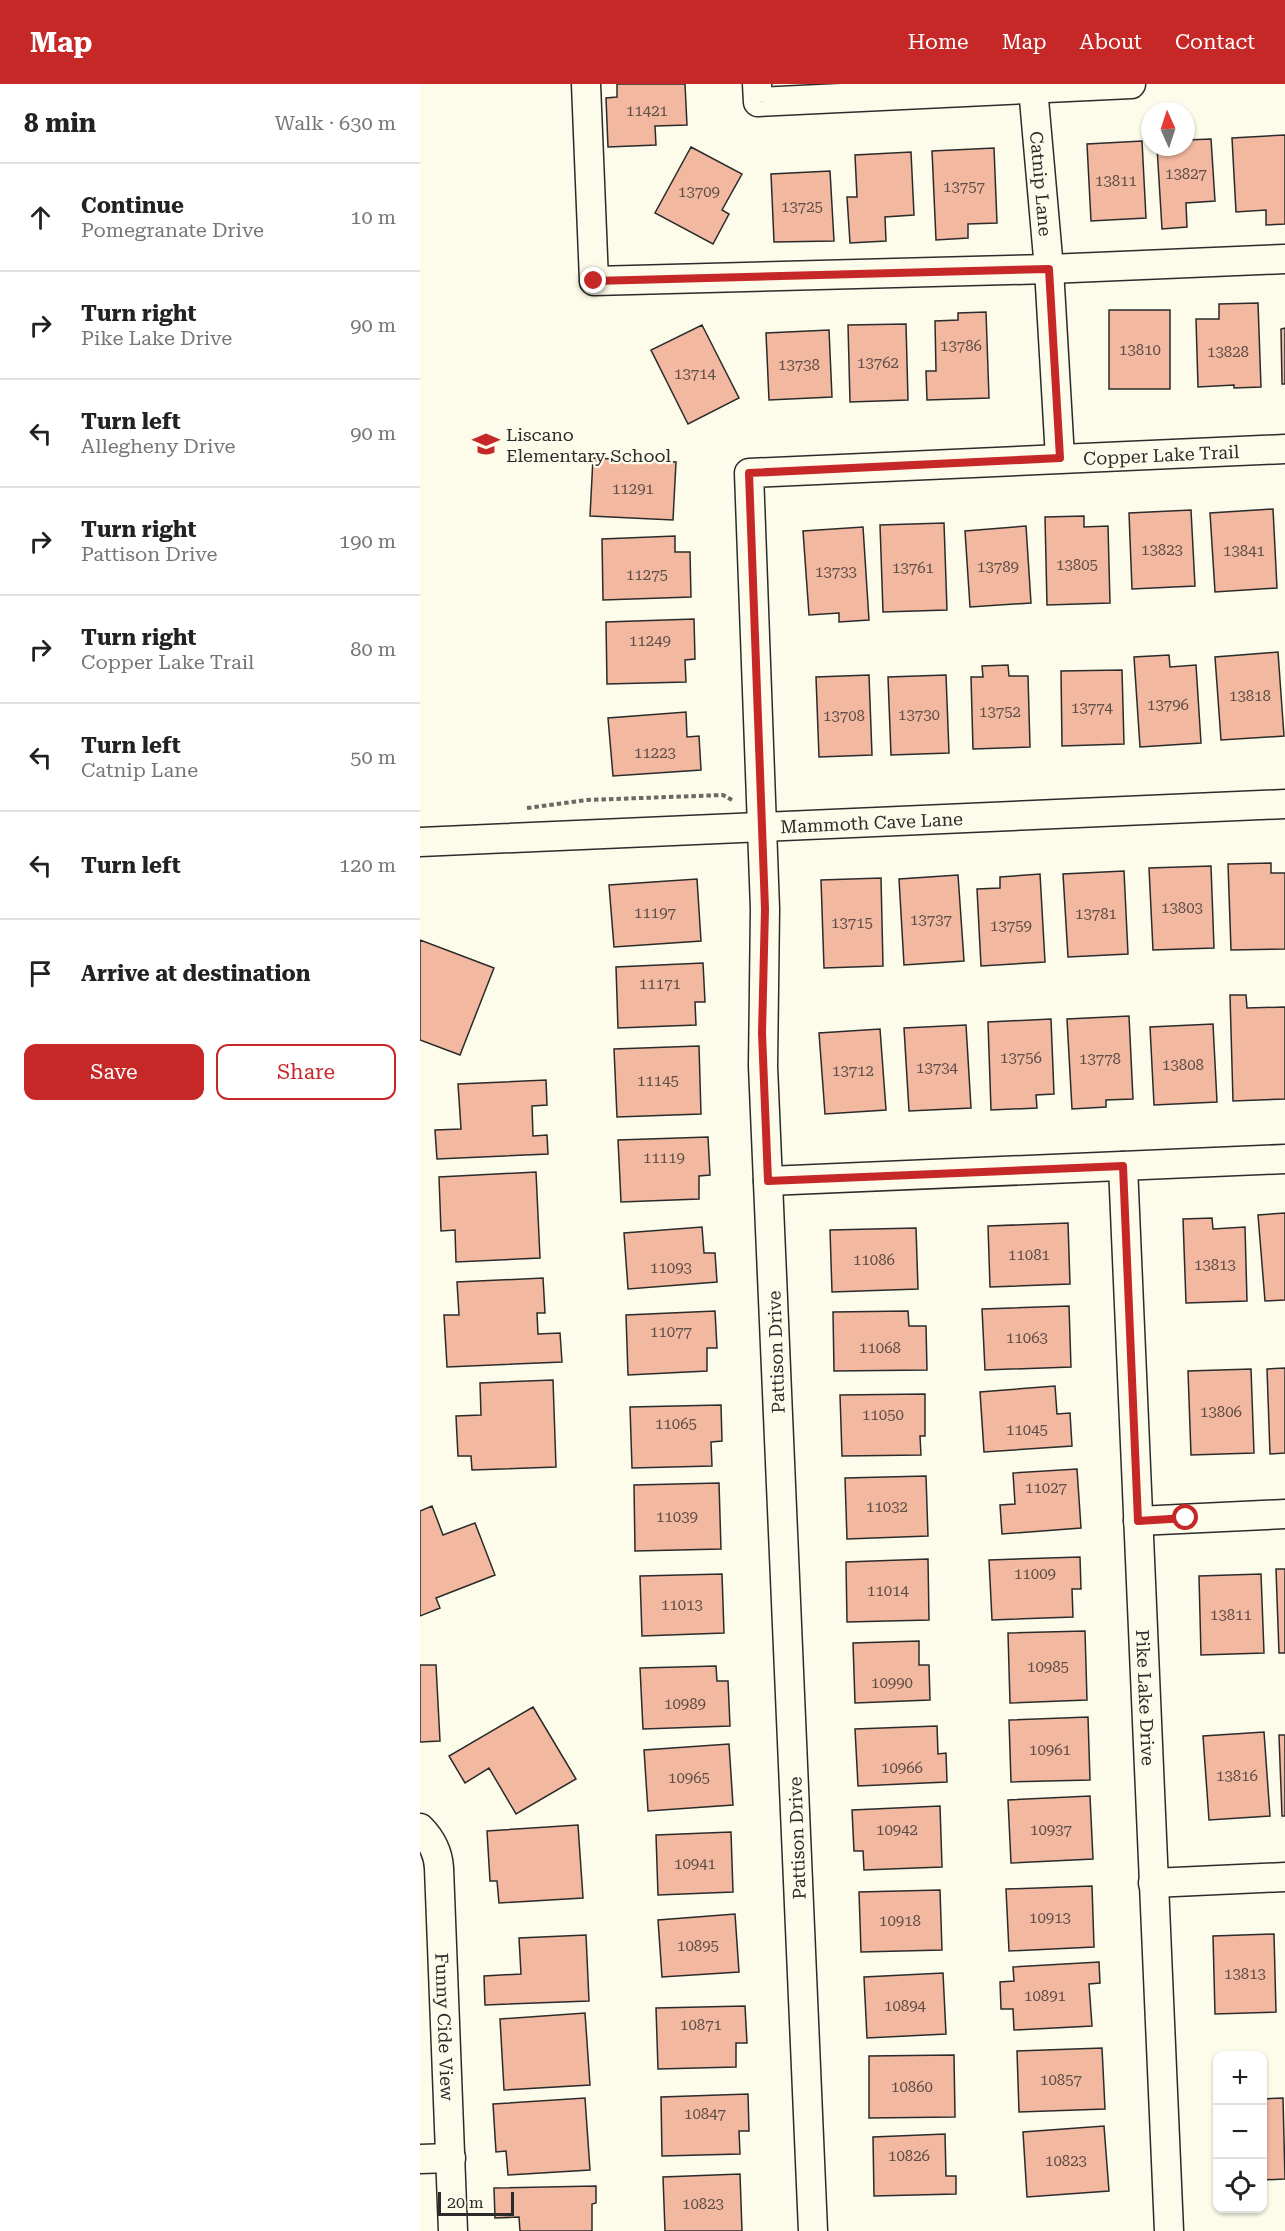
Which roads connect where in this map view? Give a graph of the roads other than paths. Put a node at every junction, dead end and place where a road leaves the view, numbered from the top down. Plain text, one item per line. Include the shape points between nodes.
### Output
1 (586, 84) edge
2 (1131, 84) edge
3 (1033, 88) junction
4 (758, 93) edge
5 (1285, 259) edge
6 (1049, 269) junction
7 (1285, 449) edge
8 (1060, 458) junction
9 (749, 473) joint
10 (1285, 804) edge
11 (761, 826) junction
12 (420, 842) edge
13 (1285, 1159) edge
14 (1123, 1166) junction
15 (768, 1181) junction
16 (1285, 1514) edge
17 (1138, 1521) junction
18 (420, 1828) edge
19 (1285, 1877) edge
20 (1154, 1883) junction
21 (451, 2158) junction
22 (420, 2159) edge
23 (453, 2231) edge
24 (813, 2231) edge
25 (1169, 2231) edge

1 - 6 street via 594,281
2 - 3 street
3 - 4 street
3 - 6 street, Catnip Lane
5 - 6 street
6 - 8 street, Catnip Lane
7 - 8 street, Copper Lake Trail
8 - 9 street, Copper Lake Trail
9 - 11 street, Pattison Drive
10 - 11 street, Mammoth Cave Lane
11 - 12 street, Mammoth Cave Lane
11 - 15 street, Pattison Drive via 765,909 762,1033
13 - 14 street
14 - 15 street
14 - 17 street, Pike Lake Drive
15 - 24 street, Pattison Drive
16 - 17 street
17 - 20 street, Pike Lake Drive
18 - 21 street, Funny Cide View via 431,1841 439,1861
19 - 20 street
20 - 25 street, Pike Lake Drive
21 - 22 street
21 - 23 street, Funny Cide View

